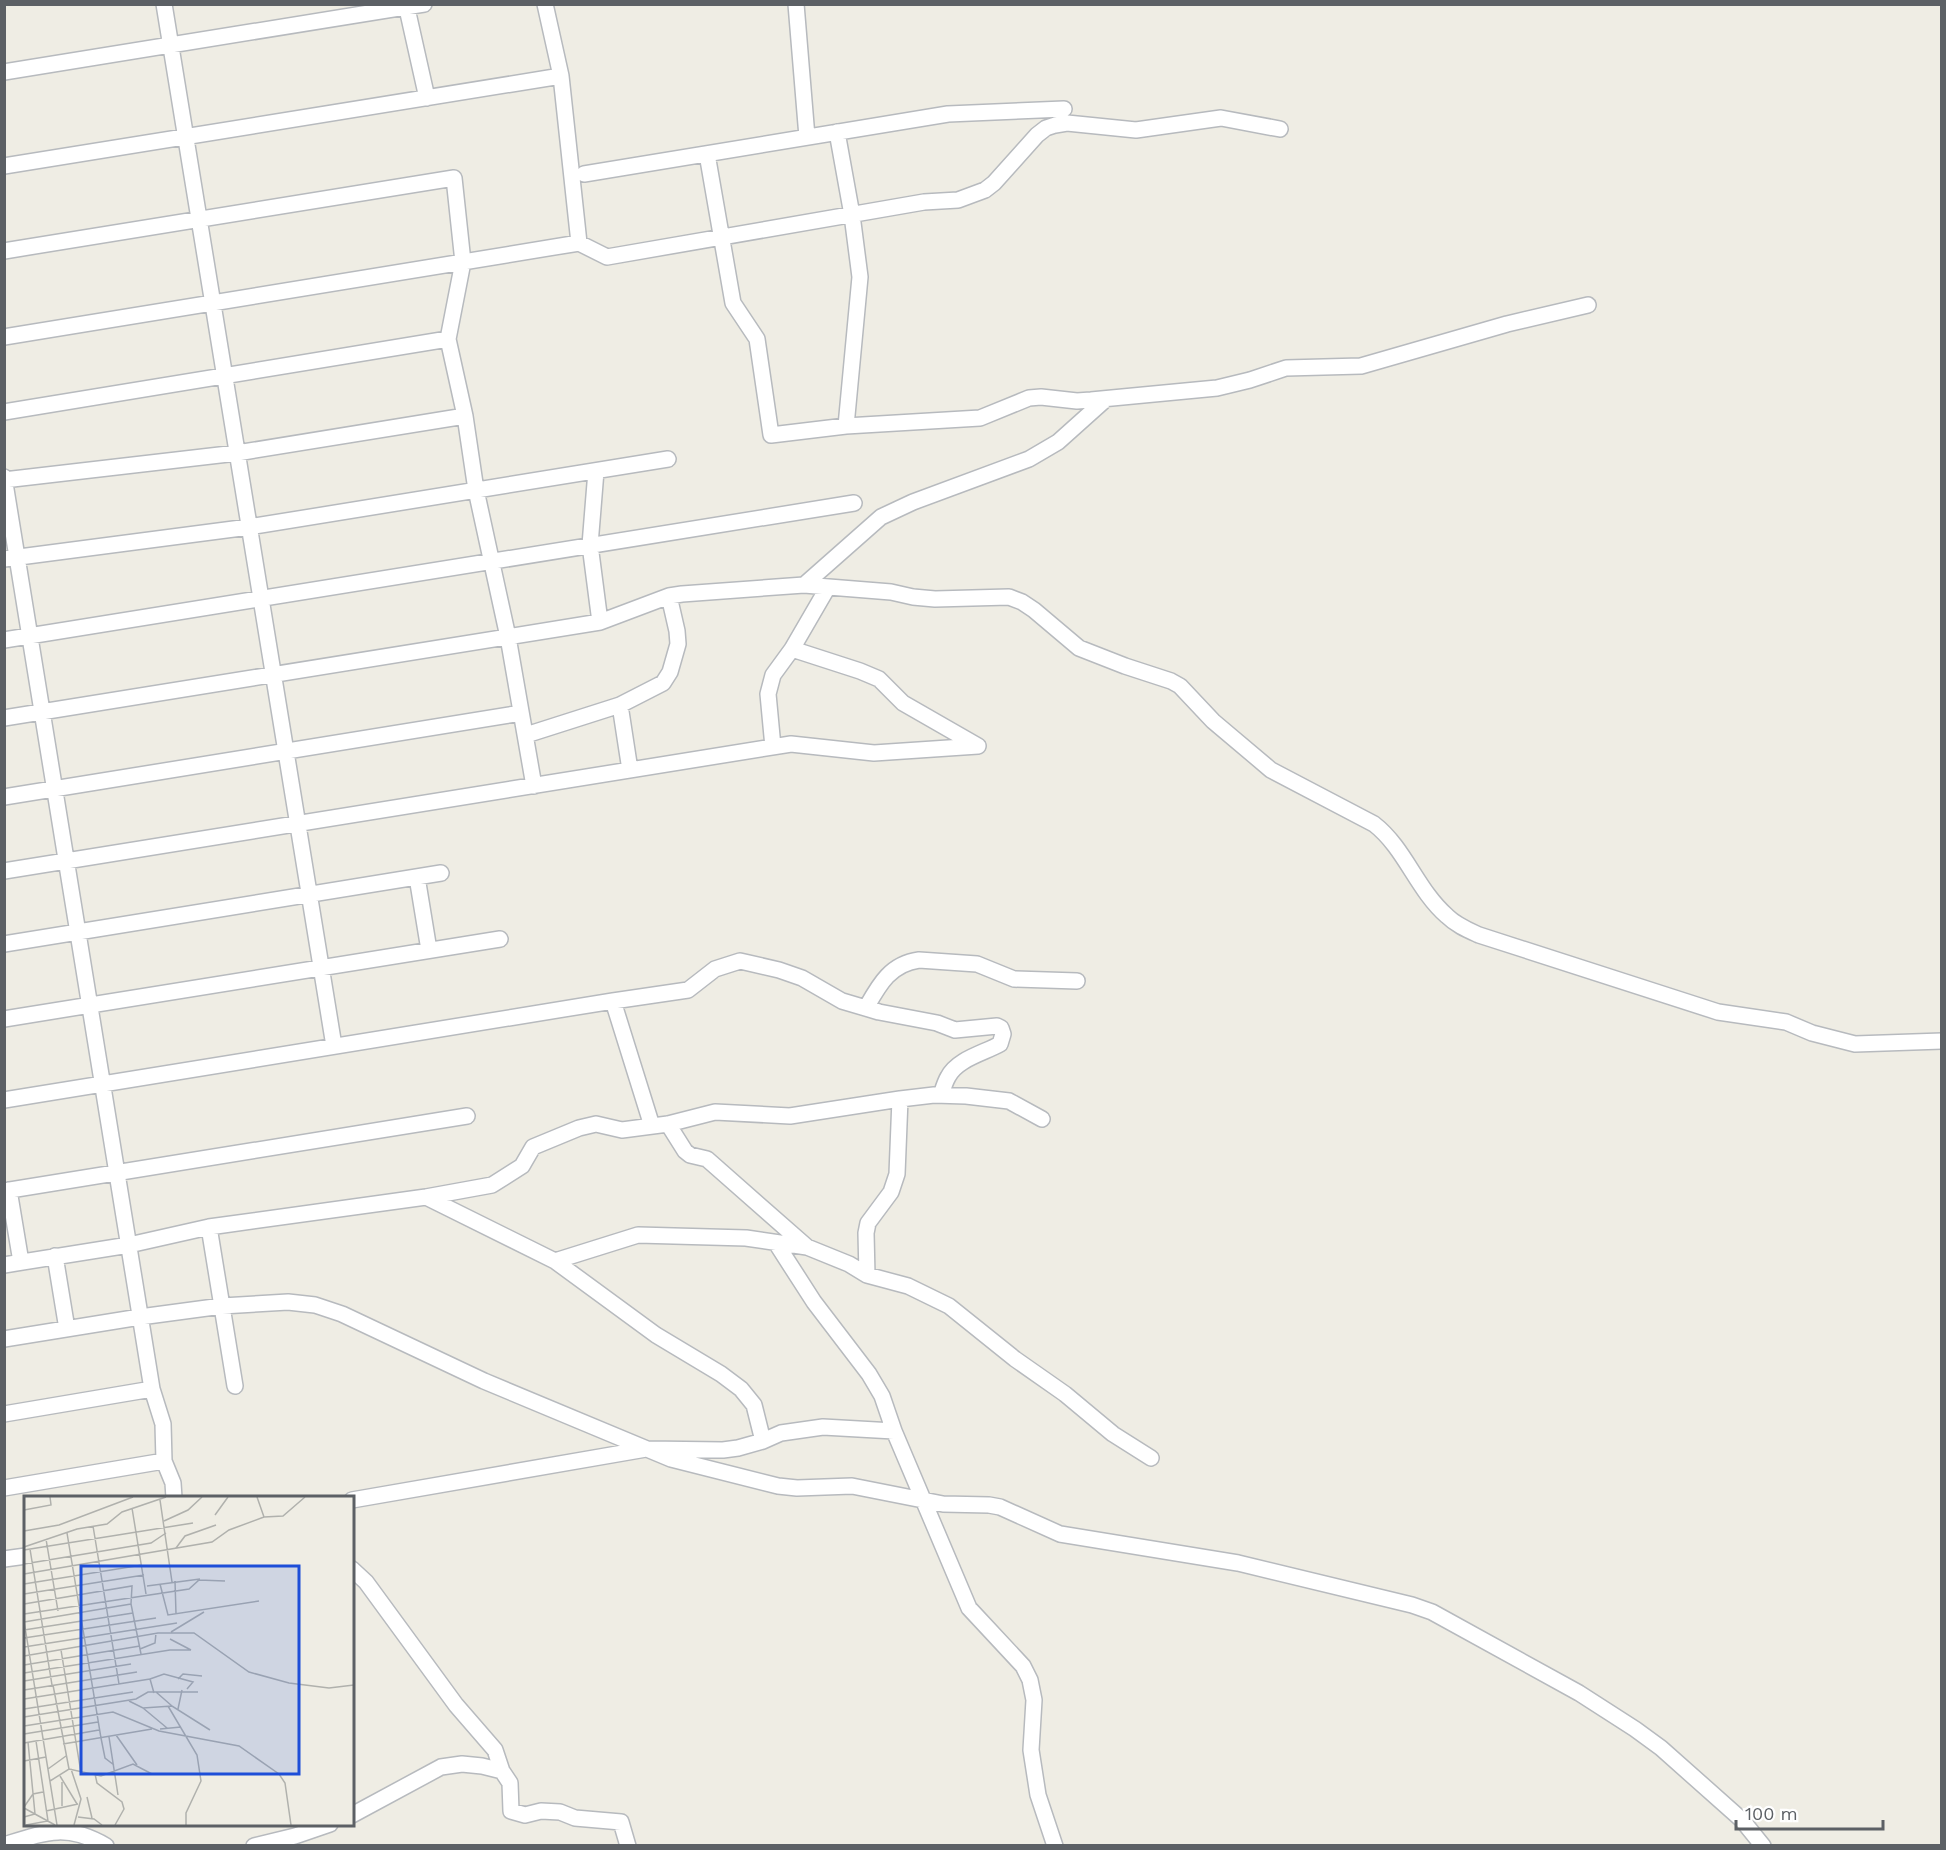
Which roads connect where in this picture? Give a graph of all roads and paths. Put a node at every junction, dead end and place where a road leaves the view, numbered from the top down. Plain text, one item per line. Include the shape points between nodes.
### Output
1 (164, 4) edge
2 (424, 4) edge
3 (545, 4) edge
4 (796, 4) edge
5 (406, 6) edge
6 (170, 45) junction
7 (4, 72) edge
8 (561, 76) junction
9 (427, 98) junction
10 (1064, 109) dead end
11 (1280, 129) dead end
12 (837, 132) junction
13 (185, 137) junction
14 (807, 137) junction
15 (707, 154) junction
16 (4, 166) edge
17 (584, 174) dead end
18 (852, 215) junction
19 (199, 219) junction
20 (721, 238) junction
21 (579, 243) junction
22 (4, 251) edge
23 (463, 262) junction
24 (213, 303) junction
25 (1588, 305) dead end
26 (4, 337) edge
27 (448, 339) junction
28 (225, 376) junction
29 (1106, 399) junction
30 (4, 412) edge
31 (465, 416) junction
32 (846, 426) junction
33 (237, 453) junction
34 (668, 459) dead end
35 (596, 471) junction
36 (5, 479) edge
37 (476, 490) junction
38 (854, 503) dead end
39 (249, 527) junction
40 (590, 545) junction
41 (11, 558) edge
42 (491, 561) junction
43 (804, 585) junction
44 (828, 587) junction
45 (669, 596) junction
46 (261, 598) junction
47 (600, 622) junction
48 (29, 636) junction
49 (508, 637) junction
50 (4, 640) edge
51 (792, 649) junction
52 (273, 675) junction
53 (620, 705) junction
54 (42, 712) junction
55 (521, 713) junction
56 (4, 718) edge
57 (526, 735) junction
58 (773, 747) junction
59 (286, 751) junction
60 (630, 770) junction
61 (534, 786) junction
62 (54, 789) junction
63 (4, 797) edge
64 (298, 824) junction
65 (66, 861) junction
66 (4, 871) edge
67 (441, 873) dead end
68 (417, 877) junction
69 (309, 895) junction
70 (78, 932) junction
71 (500, 939) dead end
72 (4, 944) edge
73 (429, 950) junction
74 (321, 968) junction
75 (1077, 981) dead end
76 (613, 1001) junction
77 (89, 1005) junction
78 (866, 1008) junction
79 (4, 1019) edge
80 (1941, 1041) edge
81 (334, 1046) junction
82 (102, 1084) junction
83 (941, 1095) junction
84 (900, 1099) junction
85 (4, 1100) edge
86 (467, 1116) dead end
87 (1042, 1119) dead end
88 (668, 1124) junction
89 (652, 1126) junction
90 (117, 1173) junction
91 (7, 1190) edge
92 (426, 1197) junction
93 (209, 1227) junction
94 (776, 1243) junction
95 (129, 1245) junction
96 (807, 1247) junction
97 (55, 1257) junction
98 (555, 1261) junction
99 (21, 1262) junction
100 (4, 1265) edge
101 (867, 1275) junction
102 (222, 1306) junction
103 (140, 1317) junction
104 (67, 1329) junction
105 (4, 1339) edge
106 (235, 1386) dead end
107 (152, 1389) junction
108 (4, 1414) edge
109 (894, 1431) junction
110 (763, 1441) junction
111 (646, 1449) junction
112 (1151, 1458) dead end
113 (164, 1461) junction
114 (4, 1488) edge
115 (174, 1496) edge
116 (354, 1500) edge
117 (924, 1500) junction
118 (24, 1556) edge
119 (4, 1559) edge
120 (354, 1570) edge
121 (502, 1771) junction
122 (354, 1814) edge
123 (324, 1826) edge
124 (295, 1835) edge
125 (4, 1845) edge
126 (106, 1845) edge
127 (254, 1845) edge
128 (628, 1845) edge
129 (1056, 1845) edge
130 (1763, 1845) edge

1 - 6 street
2 - 5 street
3 - 8 street
4 - 14 street
5 - 6 street
5 - 9 street
6 - 7 street
6 - 13 street
8 - 9 street
8 - 21 street
9 - 13 street
10 - 12 street via 948,114
11 - 18 street via 1221,118 1136,130 1055,125 1037,135 985,190 958,200
12 - 14 street
12 - 18 street
13 - 16 street
13 - 19 street
14 - 15 street
15 - 17 street
15 - 20 street
18 - 20 street
18 - 32 street via 860,277
19 - 22 street
19 - 23 street via 454,178
19 - 24 street
20 - 21 street via 608,257
20 - 32 street via 733,303 757,339 771,435
21 - 23 street
23 - 24 street
23 - 27 street
24 - 26 street
24 - 28 street
25 - 29 street via 1361,366 1286,368 1217,388
27 - 28 street
27 - 31 street
28 - 30 street
28 - 33 street
29 - 32 street via 1029,398 980,418
29 - 43 street via 1058,442 1029,459 881,517
31 - 33 street
31 - 37 street
33 - 36 street
33 - 39 street
34 - 35 street
35 - 37 street
35 - 40 street
36 - 41 street
37 - 39 street
37 - 42 street
38 - 40 street
39 - 41 street
39 - 46 street
40 - 42 street
40 - 47 street
41 - 48 street
42 - 46 street
42 - 49 street
43 - 44 street
43 - 45 street
44 - 51 street
44 - 80 street via 935,599 1009,597 1034,610 1079,648 1171,681 1271,770 1387,834 1429,897 1447,916 1479,935 1718,1012 1786,1022 1855,1044
45 - 47 street
45 - 53 street via 678,644 670,672 663,683
46 - 48 street
46 - 52 street
47 - 49 street
48 - 50 street
48 - 54 street
49 - 52 street
49 - 55 street
51 - 58 street via 773,675 768,694
51 - 58 street via 879,679 903,703 978,746 874,753 791,744
52 - 54 street
52 - 59 street
53 - 57 street
53 - 60 street
54 - 56 street
54 - 62 street
55 - 57 street
55 - 59 street
57 - 61 street
58 - 60 street
59 - 62 street
59 - 64 street
60 - 61 street
61 - 64 street
62 - 63 street
62 - 65 street
64 - 65 street
64 - 69 street
65 - 66 street
65 - 70 street
67 - 68 street
68 - 69 street
68 - 73 street
69 - 70 street
69 - 74 street
70 - 72 street
70 - 77 street
71 - 73 street
73 - 74 street
74 - 77 street
74 - 81 street
75 - 78 street via 1014,979 977,964 909,961 887,975
76 - 78 street via 688,990 715,969 740,961 794,975
76 - 81 street
76 - 89 street
77 - 79 street
77 - 82 street
78 - 83 street via 955,1030 1001,1028 1000,1044 957,1066 948,1075
81 - 82 street
82 - 85 street
82 - 90 street
83 - 84 street
83 - 87 street via 1009,1101
84 - 88 street via 790,1116 715,1112
84 - 101 street via 897,1174 891,1192 868,1223
86 - 90 street
88 - 89 street
88 - 96 street via 685,1151 707,1159
89 - 92 street via 622,1130 596,1124 579,1128 533,1147 522,1166 492,1185
90 - 91 street
90 - 95 street
91 - 99 street
92 - 93 street
92 - 98 street
93 - 95 street
93 - 102 street
94 - 96 street
94 - 98 street via 746,1238 638,1235
94 - 109 street via 873,1381
95 - 97 street
95 - 103 street
96 - 101 street
97 - 99 street
97 - 104 street
98 - 110 street via 656,1335 741,1389 754,1405
99 - 100 street
101 - 112 street via 908,1286 949,1305 1113,1434
102 - 103 street
102 - 106 street
102 - 111 street via 288,1302 342,1314 484,1381
103 - 104 street
103 - 107 street
104 - 105 street
107 - 108 street
107 - 113 street via 163,1424
109 - 110 street via 823,1427 781,1433
109 - 117 street
110 - 111 street via 723,1450
111 - 116 street
111 - 117 street via 693,1466 778,1486 852,1486
113 - 114 street
113 - 115 street
117 - 129 street via 969,1608 1023,1666 1030,1680 1034,1700 1031,1750 1038,1795
117 - 130 street via 1000,1507 1059,1534 1248,1565 1432,1612 1579,1693 1635,1729 1742,1820
118 - 119 street
120 - 121 street via 495,1750
121 - 122 street via 462,1764 441,1767
121 - 128 street via 510,1783 511,1811 525,1815 560,1812 575,1818 621,1822
123 - 124 street
124 - 127 street
125 - 126 street via 63,1830

